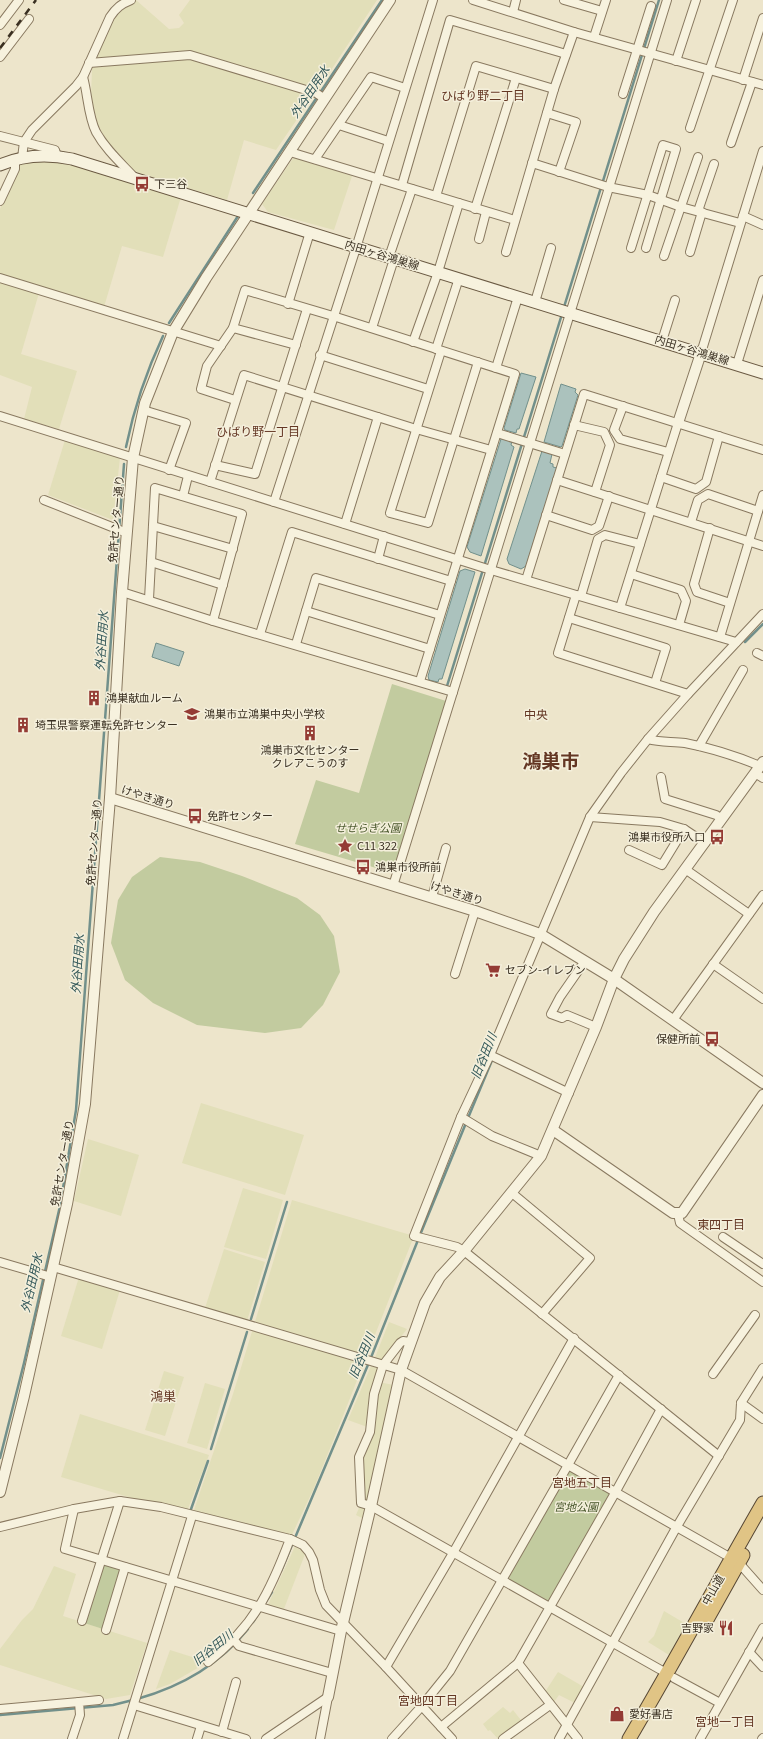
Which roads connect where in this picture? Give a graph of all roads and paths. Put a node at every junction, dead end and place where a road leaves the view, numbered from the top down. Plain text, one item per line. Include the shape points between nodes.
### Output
1 (19, 0) edge
2 (130, 0) edge
3 (390, 0) edge
4 (433, 0) edge
5 (474, 0) edge
6 (516, 0) edge
7 (564, 0) edge
8 (606, 0) edge
9 (667, 0) edge
10 (696, 0) edge
11 (733, 0) edge
12 (651, 6) dead end
13 (602, 11) junction
14 (513, 12) junction
15 (763, 18) edge
16 (29, 19) dead end
17 (1, 24) edge
18 (574, 32) junction
19 (594, 37) junction
20 (637, 50) junction
21 (650, 53) junction
22 (566, 54) junction
23 (0, 57) edge
24 (676, 61) junction
25 (89, 63) junction
26 (710, 70) junction
27 (83, 78) junction
28 (516, 78) junction
29 (743, 80) junction
30 (752, 82) junction
31 (763, 85) edge
32 (405, 88) junction
33 (554, 90) junction
34 (623, 94) dead end
35 (325, 99) junction
36 (547, 113) junction
37 (339, 125) junction
38 (690, 128) dead end
39 (0, 136) edge
40 (388, 141) junction
41 (24, 142) junction
42 (731, 143) dead end
43 (763, 151) edge
44 (290, 152) junction
45 (57, 156) junction
46 (698, 157) dead end
47 (18, 159) junction
48 (315, 159) junction
49 (532, 163) junction
50 (714, 164) dead end
51 (0, 165) edge
52 (559, 172) junction
53 (376, 177) junction
54 (135, 178) junction
55 (759, 178) edge
56 (402, 185) junction
57 (608, 188) junction
58 (412, 189) junction
59 (648, 195) junction
60 (436, 196) junction
61 (661, 199) junction
62 (0, 201) edge
63 (459, 204) junction
64 (681, 207) junction
65 (475, 209) junction
66 (486, 212) junction
67 (700, 212) junction
68 (249, 213) junction
69 (741, 219) junction
70 (515, 220) junction
71 (763, 225) edge
72 (310, 232) junction
73 (479, 239) dead end
74 (356, 248) junction
75 (551, 248) dead end
76 (631, 248) dead end
77 (646, 248) dead end
78 (506, 252) dead end
79 (690, 252) dead end
80 (664, 256) dead end
81 (392, 258) junction
82 (438, 272) junction
83 (0, 278) edge
84 (459, 278) junction
85 (763, 280) edge
86 (518, 297) junction
87 (675, 300) dead end
88 (535, 302) junction
89 (288, 304) junction
90 (307, 309) junction
91 (570, 313) junction
92 (333, 316) junction
93 (233, 328) junction
94 (372, 328) junction
95 (173, 332) junction
96 (662, 341) junction
97 (413, 342) junction
98 (296, 345) junction
99 (221, 346) junction
100 (438, 350) junction
101 (701, 353) junction
102 (320, 355) junction
103 (478, 362) junction
104 (737, 364) junction
105 (496, 368) junction
106 (763, 373) edge
107 (282, 388) junction
108 (428, 389) junction
109 (308, 395) junction
110 (235, 400) junction
111 (622, 406) junction
112 (143, 410) junction
113 (0, 416) edge
114 (378, 417) junction
115 (678, 423) junction
116 (574, 426) junction
117 (416, 429) junction
118 (497, 433) junction
119 (720, 436) junction
120 (454, 439) junction
121 (530, 442) junction
122 (491, 450) junction
123 (763, 450) edge
124 (668, 452) junction
125 (565, 454) junction
126 (133, 458) junction
127 (215, 465) junction
128 (169, 470) junction
129 (188, 476) junction
130 (661, 476) junction
131 (557, 480) junction
132 (210, 482) junction
133 (595, 492) junction
134 (763, 495) edge
135 (183, 496) junction
136 (609, 496) junction
137 (44, 500) dead end
138 (274, 502) junction
139 (650, 509) junction
140 (758, 511) junction
141 (546, 515) junction
142 (691, 522) junction
143 (345, 524) junction
144 (153, 526) junction
145 (710, 528) junction
146 (127, 533) junction
147 (384, 536) junction
148 (748, 541) junction
149 (640, 544) junction
150 (763, 546) edge
151 (233, 549) junction
152 (458, 558) junction
153 (378, 559) junction
154 (151, 562) junction
155 (491, 570) junction
156 (631, 574) junction
157 (526, 580) junction
158 (451, 581) junction
159 (223, 585) junction
160 (122, 592) junction
161 (579, 596) junction
162 (149, 599) junction
163 (730, 603) junction
164 (620, 608) junction
165 (306, 611) junction
166 (763, 614) edge
167 (440, 615) junction
168 (569, 618) junction
169 (213, 621) junction
170 (679, 625) junction
171 (260, 634) junction
172 (720, 637) junction
173 (736, 642) junction
174 (296, 644) junction
175 (430, 649) junction
176 (743, 670) dead end
177 (420, 681) junction
178 (655, 683) junction
179 (453, 692) junction
180 (688, 694) junction
181 (648, 739) junction
182 (699, 746) junction
183 (760, 770) edge
184 (661, 777) dead end
185 (110, 798) junction
186 (590, 817) junction
187 (722, 819) junction
188 (684, 829) junction
189 (705, 843) junction
190 (446, 848) dead end
191 (629, 850) dead end
192 (685, 870) junction
193 (393, 886) junction
194 (763, 894) edge
195 (432, 897) junction
196 (475, 911) junction
197 (749, 914) junction
198 (540, 934) junction
199 (585, 961) junction
200 (713, 964) junction
201 (455, 974) dead end
202 (614, 979) junction
203 (763, 999) edge
204 (673, 1020) junction
205 (596, 1027) junction
206 (490, 1055) junction
207 (763, 1082) edge
208 (569, 1093) junction
209 (763, 1095) edge
210 (461, 1117) junction
211 (553, 1130) junction
212 (540, 1156) junction
213 (512, 1193) junction
214 (678, 1214) junction
215 (723, 1237) dead end
216 (464, 1251) junction
217 (749, 1255) junction
218 (0, 1262) edge
219 (763, 1264) edge
220 (740, 1266) junction
221 (52, 1272) junction
222 (763, 1282) edge
223 (542, 1314) junction
224 (755, 1315) dead end
225 (574, 1338) junction
226 (410, 1342) junction
227 (383, 1365) junction
228 (763, 1368) edge
229 (401, 1370) junction
230 (713, 1374) dead end
231 (619, 1375) junction
232 (741, 1403) junction
233 (661, 1409) junction
234 (763, 1419) edge
235 (518, 1437) junction
236 (719, 1456) junction
237 (568, 1465) junction
238 (0, 1492) edge
239 (615, 1492) junction
240 (120, 1501) junction
241 (763, 1503) edge
242 (371, 1506) junction
243 (74, 1509) junction
244 (192, 1516) junction
245 (763, 1520) edge
246 (0, 1527) edge
247 (676, 1528) junction
248 (290, 1539) junction
249 (453, 1553) junction
250 (102, 1560) junction
251 (735, 1561) junction
252 (125, 1567) junction
253 (172, 1581) junction
254 (502, 1581) junction
255 (763, 1590) edge
256 (259, 1607) junction
257 (550, 1608) junction
258 (82, 1621) dead end
259 (342, 1626) junction
260 (763, 1628) edge
261 (106, 1630) dead end
262 (234, 1640) junction
263 (613, 1643) junction
264 (749, 1652) junction
265 (208, 1662) dead end
266 (518, 1663) junction
267 (386, 1667) junction
268 (763, 1667) edge
269 (332, 1673) junction
270 (671, 1676) junction
271 (236, 1682) dead end
272 (328, 1697) junction
273 (99, 1700) dead end
274 (135, 1700) junction
275 (78, 1702) junction
276 (720, 1703) junction
277 (550, 1705) junction
278 (421, 1707) junction
279 (0, 1709) edge
280 (566, 1725) junction
281 (201, 1726) junction
282 (441, 1727) junction
283 (222, 1732) junction
284 (72, 1739) edge
285 (124, 1739) edge
286 (197, 1739) edge
287 (246, 1739) edge
288 (266, 1739) edge
289 (320, 1739) edge
290 (392, 1739) edge
291 (452, 1739) edge
292 (503, 1739) edge
293 (559, 1739) edge
294 (578, 1739) edge
295 (629, 1739) edge
296 (639, 1739) edge
297 (700, 1739) edge

1 - 17 street
2 - 25 street via 120,4 110,17
3 - 35 street, 免許センター通り
4 - 32 street
5 - 14 street
6 - 14 street
7 - 13 street
8 - 13 street
9 - 21 street
10 - 24 street
11 - 26 street
12 - 20 street
13 - 19 street
14 - 18 street
15 - 29 street
16 - 23 street
18 - 19 street
18 - 22 street
19 - 20 street
20 - 21 street
20 - 34 street
21 - 24 street
21 - 57 street
22 - 33 street
22 - 56 street via 450,20
24 - 26 street
25 - 27 street
25 - 35 street via 190,55 316,93
26 - 29 street
26 - 38 street
27 - 41 street via 32,130
27 - 54 street via 96,131 108,150
28 - 33 street
28 - 60 street via 476,66
28 - 65 street
29 - 30 street
30 - 31 street
30 - 42 street
32 - 37 street via 371,77
32 - 40 street
33 - 36 street
35 - 44 street, 免許センター通り
36 - 49 street
36 - 52 street via 576,122
37 - 40 street
37 - 48 street
39 - 41 street
40 - 53 street
41 - 45 street via 55,150
41 - 47 street
43 - 55 street
44 - 48 street
44 - 68 street, 免許センター通り
45 - 47 main road, 内田ヶ谷鴻巣線
45 - 54 main road, 内田ヶ谷鴻巣線
46 - 64 street
47 - 51 main road, 内田ヶ谷鴻巣線
47 - 62 street
48 - 53 street
49 - 52 street
49 - 70 street
50 - 67 street
52 - 57 street
53 - 56 street
53 - 74 street
54 - 68 main road, 内田ヶ谷鴻巣線
55 - 69 street
56 - 58 street
57 - 59 street
57 - 91 street
58 - 60 street
58 - 81 street
59 - 61 street
59 - 61 street via 663,145 676,150
59 - 76 street
60 - 63 street
61 - 64 street
61 - 77 street
63 - 65 street
63 - 82 street
64 - 67 street
64 - 80 street
65 - 66 street
66 - 70 street
66 - 73 street
67 - 69 street
67 - 79 street
68 - 72 main road, 内田ヶ谷鴻巣線
68 - 95 street, 免許センター通り
69 - 71 street
69 - 101 street
70 - 78 street
72 - 74 main road, 内田ヶ谷鴻巣線
72 - 89 street
74 - 81 main road, 内田ヶ谷鴻巣線
74 - 92 street
75 - 88 street
81 - 82 main road, 内田ヶ谷鴻巣線
81 - 94 street
82 - 84 main road, 内田ヶ谷鴻巣線
82 - 97 street
83 - 95 street
84 - 86 main road, 内田ヶ谷鴻巣線
84 - 100 street
85 - 104 street
86 - 88 main road, 内田ヶ谷鴻巣線
86 - 105 street
87 - 96 street
88 - 91 main road, 内田ヶ谷鴻巣線
89 - 90 street
89 - 93 street via 245,290
90 - 92 street
90 - 98 street
91 - 96 main road, 内田ヶ谷鴻巣線
91 - 121 street
92 - 94 street
92 - 102 street
93 - 98 street
93 - 99 street
94 - 97 street
95 - 99 street
95 - 112 street, 免許センター通り
96 - 101 main road, 内田ヶ谷鴻巣線
97 - 100 street
98 - 107 street
99 - 110 street via 207,366 201,389
100 - 103 street
100 - 108 street
101 - 104 main road, 内田ヶ谷鴻巣線
101 - 115 street
102 - 108 street
102 - 109 street
103 - 105 street
103 - 120 street
104 - 106 main road, 内田ヶ谷鴻巣線
105 - 118 street via 515,374
107 - 109 street
107 - 110 street via 244,375
107 - 127 street via 255,474
108 - 117 street
109 - 114 street
109 - 138 street
110 - 127 street
111 - 115 street
111 - 116 street via 584,394
111 - 124 street via 614,430 620,439
112 - 126 street, 免許センター通り
112 - 128 street via 186,422
113 - 126 street
114 - 117 street
114 - 143 street
115 - 119 street
115 - 124 street
116 - 125 street
116 - 133 street via 604,432 610,445
117 - 120 street
117 - 120 street via 390,512 428,524
118 - 121 street
118 - 122 street
119 - 123 street
119 - 130 street via 706,482 696,489
120 - 122 street
121 - 125 street
121 - 155 street
122 - 152 street
124 - 130 street
125 - 131 street
126 - 128 street
126 - 146 street, 免許センター通り
127 - 132 street
128 - 129 street
129 - 132 street
129 - 135 street
130 - 139 street
131 - 133 street
131 - 141 street
132 - 138 street
133 - 136 street
134 - 140 street
135 - 144 street via 155,488
135 - 151 street via 242,514
136 - 139 street
136 - 141 street via 599,526 592,530
137 - 146 street
138 - 143 street
139 - 142 street
139 - 149 street
140 - 142 street via 708,494 698,500
140 - 148 street
141 - 157 street
142 - 145 street
143 - 147 street
144 - 151 street
144 - 154 street
145 - 148 street
145 - 163 street via 694,584 697,592
146 - 160 street, 免許センター通り
147 - 152 street
147 - 153 street
148 - 150 street
148 - 163 street
149 - 156 street
149 - 161 street via 606,535 598,539
151 - 159 street
152 - 155 street
152 - 158 street
153 - 158 street
153 - 171 street via 292,532
154 - 159 street
154 - 162 street
155 - 157 street
155 - 179 street
156 - 164 street
156 - 170 street via 681,590 686,601
157 - 161 street
158 - 167 street
159 - 169 street
160 - 162 street
160 - 185 street, 免許センター通り
161 - 164 street
161 - 168 street
162 - 169 street
163 - 172 street
164 - 170 street
165 - 167 street via 316,578
165 - 174 street
165 - 175 street
166 - 173 street
167 - 175 street
168 - 178 street via 558,653
168 - 178 street via 666,648
169 - 171 street
170 - 172 street
171 - 174 street
172 - 173 street
173 - 180 street
174 - 177 street
175 - 177 street
176 - 182 street
177 - 179 street
178 - 180 street
179 - 193 street
180 - 181 street
181 - 182 street
181 - 186 street
182 - 183 street via 732,755
183 - 187 street
184 - 187 street via 665,799
185 - 193 street, けやき通り
185 - 221 street, 免許センター通り via 85,1104 78,1151
186 - 188 street via 660,822
186 - 198 street
187 - 189 street
188 - 189 street
188 - 191 street via 662,865
189 - 192 street
190 - 195 street
192 - 197 street
192 - 202 street via 654,912
193 - 195 street, けやき通り
194 - 197 street
195 - 196 street, けやき通り
196 - 198 street, けやき通り
196 - 201 street
197 - 200 street
198 - 199 street, けやき通り
198 - 206 street
199 - 202 street, けやき通り
199 - 205 street via 551,1014 562,1018 567,1015
200 - 203 street
200 - 204 street
202 - 204 street, けやき通り
202 - 205 street
204 - 207 street, けやき通り
205 - 208 street
206 - 208 street
206 - 210 street
208 - 211 street
209 - 214 street via 682,1213
210 - 212 street via 492,1136
210 - 216 street via 414,1236
211 - 212 street
211 - 214 street
212 - 213 street
213 - 216 street
213 - 223 street via 590,1258
214 - 220 street via 680,1223
215 - 217 street
216 - 223 street
216 - 226 street via 435,1284
217 - 219 street
217 - 220 street
218 - 221 street
220 - 222 street
221 - 227 street
221 - 238 street, 免許センター通り
223 - 225 street
224 - 230 street
225 - 231 street
225 - 235 street
226 - 227 street via 400,1343
226 - 229 street
227 - 229 street
227 - 242 street via 374,1394 370,1432 359,1457 361,1503
228 - 232 street
229 - 235 street
229 - 242 street
231 - 233 street
231 - 237 street
232 - 234 street
232 - 236 street via 740,1420
233 - 236 street
233 - 239 street
235 - 237 street
235 - 249 street
236 - 247 street
237 - 239 street
237 - 254 street
239 - 247 street
239 - 257 street
240 - 243 street
240 - 244 street via 160,1507
240 - 250 street
241 - 251 highway, 中山道
242 - 249 street
242 - 259 street
243 - 246 street
243 - 250 street via 65,1549
244 - 248 street
244 - 253 street
245 - 251 highway, 中山道
247 - 251 street
247 - 263 street
248 - 256 street via 276,1577
248 - 259 street via 309,1552 326,1605
249 - 254 street
249 - 267 street
250 - 252 street
250 - 258 street
251 - 255 street
251 - 270 highway, 中山道
252 - 253 street
252 - 261 street
253 - 256 street
253 - 274 street
254 - 257 street
254 - 278 street via 450,1671
256 - 259 street
256 - 262 street
257 - 263 street
257 - 266 street
259 - 267 street
259 - 269 street
260 - 264 street
262 - 265 street
262 - 269 street via 239,1646
263 - 270 street
263 - 280 street
264 - 268 street
264 - 276 street
266 - 277 street
266 - 282 street
267 - 278 street
269 - 272 street
270 - 276 street
270 - 295 highway, 中山道
270 - 296 highway, 中山道
271 - 283 street
272 - 288 street
272 - 289 street
273 - 275 street
274 - 281 street
274 - 285 street
275 - 279 street
275 - 284 street via 80,1715
276 - 297 street
277 - 280 street
277 - 292 street
278 - 282 street
278 - 290 street
280 - 293 street
280 - 294 street
281 - 283 street
281 - 286 street
282 - 291 street
283 - 287 street

